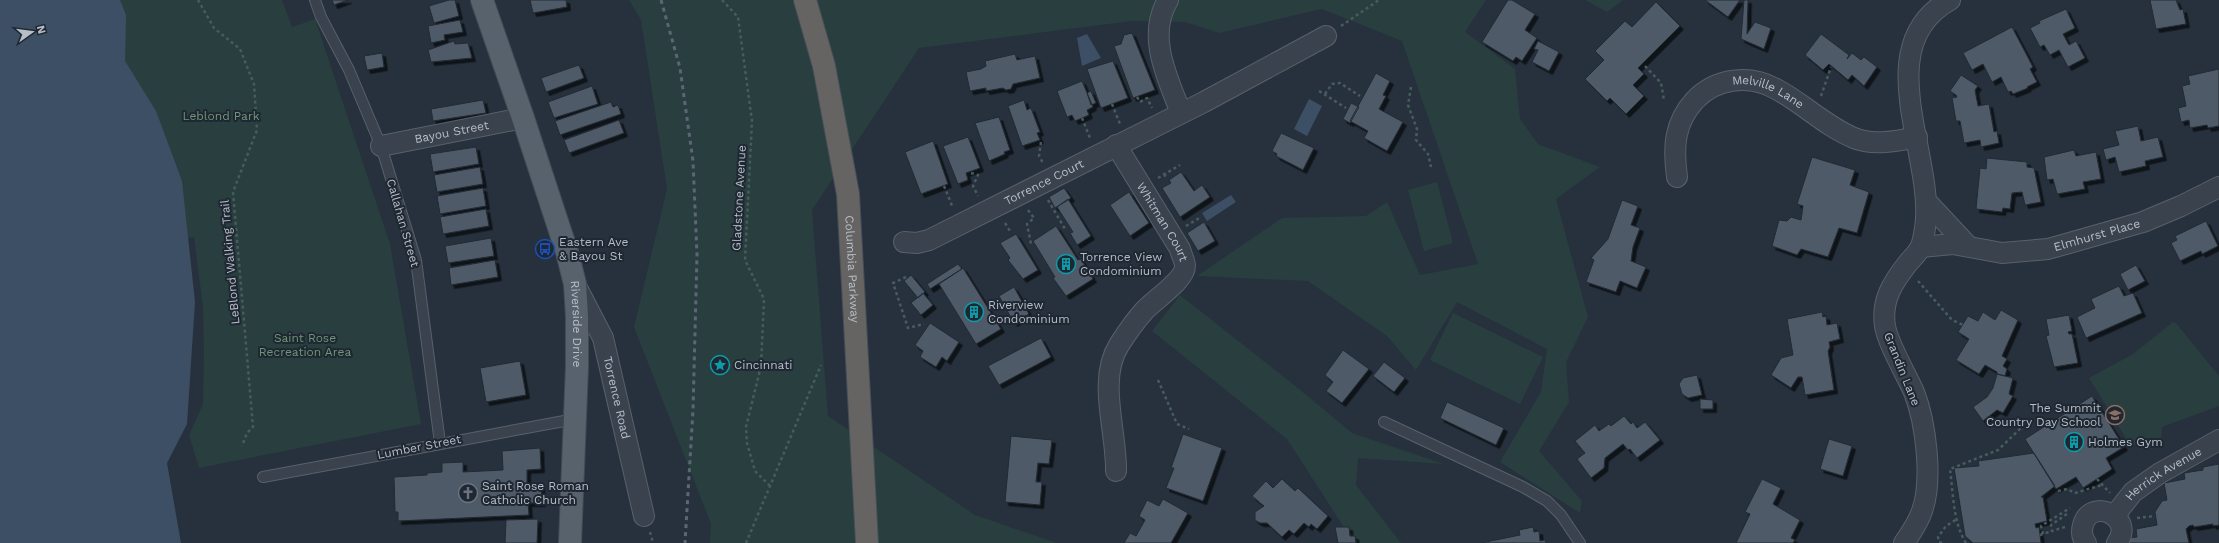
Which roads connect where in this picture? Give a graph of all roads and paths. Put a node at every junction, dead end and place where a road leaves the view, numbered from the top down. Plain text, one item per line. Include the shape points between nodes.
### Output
1 (198, 0) edge
2 (315, 0) edge
3 (482, 0) edge
4 (722, 0) edge
5 (805, 0) edge
6 (813, 0) edge
7 (1168, 0) edge
8 (1379, 0) edge
9 (1950, 0) edge
10 (1326, 36) joint
11 (818, 44) junction
12 (1645, 66) dead end
13 (1831, 67) dead end
14 (1411, 87) dead end
15 (1319, 91) dead end
16 (1325, 94) junction
17 (1360, 96) dead end
18 (1137, 97) dead end
19 (1664, 100) dead end
20 (1112, 104) dead end
21 (1346, 108) dead end
22 (1153, 109) dead end
23 (1182, 113) junction
24 (1810, 113) junction
25 (523, 118) junction
26 (1082, 118) dead end
27 (1120, 125) dead end
28 (1917, 136) junction
29 (1090, 140) dead end
30 (1040, 142) dead end
31 (1116, 145) junction
32 (381, 146) junction
33 (1044, 164) dead end
34 (1180, 165) dead end
35 (1431, 167) dead end
36 (971, 173) dead end
37 (1164, 174) junction
38 (1677, 177) dead end
39 (1167, 179) dead end
40 (944, 186) dead end
41 (1142, 187) junction
42 (2219, 187) edge
43 (979, 198) dead end
44 (1926, 201) junction
45 (1053, 208) dead end
46 (954, 210) dead end
47 (1002, 218) dead end
48 (1034, 218) dead end
49 (1065, 229) dead end
50 (1010, 231) dead end
51 (904, 242) dead end
52 (1031, 244) dead end
53 (1968, 246) junction
54 (1921, 247) junction
55 (1906, 266) junction
56 (906, 277) dead end
57 (575, 284) junction
58 (924, 324) dead end
59 (1963, 325) dead end
60 (821, 364) dead end
61 (1158, 380) dead end
62 (575, 419) junction
63 (1384, 422) dead end
64 (2021, 428) dead end
65 (1190, 429) dead end
66 (2219, 440) edge
67 (440, 443) junction
68 (242, 446) dead end
69 (1116, 471) dead end
70 (263, 477) dead end
71 (2097, 479) dead end
72 (2102, 485) junction
73 (770, 486) junction
74 (2058, 491) dead end
75 (2110, 494) dead end
76 (644, 516) dead end
77 (2114, 516) junction
78 (2156, 516) dead end
79 (2136, 518) dead end
80 (1957, 519) junction
81 (2069, 526) dead end
82 (2052, 531) junction
83 (570, 543) edge
84 (746, 543) edge
85 (867, 543) edge
86 (1580, 543) edge
87 (1904, 543) edge
88 (1942, 543) edge
89 (1965, 543) edge
90 (2086, 543) edge
91 (2116, 543) edge

1 - 68 path, LeBlond Walking Trail via 214,28 240,49 254,84 257,130 233,192 253,427 247,433
2 - 32 lane, Callahan Street via 321,17 349,70
3 - 25 main road, Riverside Drive
4 - 73 path, Gladstone Avenue via 738,17 752,121 745,260 764,299 761,366 746,427 747,443 754,471
5 - 11 highway, Columbia Parkway
6 - 11 highway
7 - 23 street via 1158,35 1168,83
8 - 10 path
9 - 28 street via 1931,15 1920,30 1908,63 1908,89
10 - 23 street, Torrence Court
11 - 85 highway, Columbia Parkway via 837,127 848,194
12 - 19 path via 1661,83
13 - 24 path via 1823,94
14 - 35 path via 1408,105 1417,129 1416,140 1428,154
15 - 16 path
16 - 17 path via 1332,84 1340,84
16 - 21 path
18 - 22 path via 1140,102 1148,98
20 - 27 path
23 - 31 street, Torrence Court
24 - 28 street, Melville Lane via 1855,138 1876,142
24 - 38 street, Melville Lane via 1773,87 1746,80 1730,80 1715,85 1698,97 1687,109 1679,124 1675,138
25 - 32 street, Bayou Street
25 - 57 main road, Riverside Drive
26 - 29 path
28 - 44 street
30 - 33 path via 1039,156
31 - 41 street, Whitman Court
31 - 51 street, Torrence Court via 929,240 917,243
32 - 67 lane, Callahan Street via 416,260
34 - 37 path
36 - 43 path via 978,175 973,186
37 - 39 path
37 - 41 path
40 - 46 path
41 - 69 street, Whitman Court via 1180,249 1185,267 1176,282 1144,311 1118,346 1112,362 1107,380 1117,454
42 - 53 street, Elmhurst Place via 2143,222 2048,248 2002,253
44 - 53 street
44 - 54 street
45 - 49 path
47 - 50 path
48 - 52 path via 1027,224
53 - 54 street, Elmhurst Place via 1953,244
54 - 55 street, Grandin Lane
55 - 59 path via 1952,320
55 - 87 street, Grandin Lane via 1887,296 1884,311 1885,327 1914,395 1923,429 1927,489 1922,511
56 - 58 path via 894,283 908,328
57 - 62 main road, Riverside Drive via 578,317
57 - 76 street, Torrence Road via 603,338
60 - 73 path
61 - 65 path via 1177,424
62 - 67 lane, Lumber Street
62 - 83 main road, Riverside Drive
63 - 86 lane via 1523,487 1547,501
64 - 80 path via 1998,450 1950,469
66 - 77 street, Herrick Avenue via 2160,473 2133,492
67 - 70 lane, Lumber Street
71 - 72 path
72 - 74 path via 2075,493 2067,490
72 - 75 path
73 - 84 path
77 - 90 street via 2102,511 2089,515 2082,526
77 - 91 street via 2121,531
78 - 79 path
80 - 88 path via 1946,526 1938,537
80 - 89 path
81 - 82 path
82 - 82 path via 2051,525 2073,510 2071,508 2041,526 2041,534

